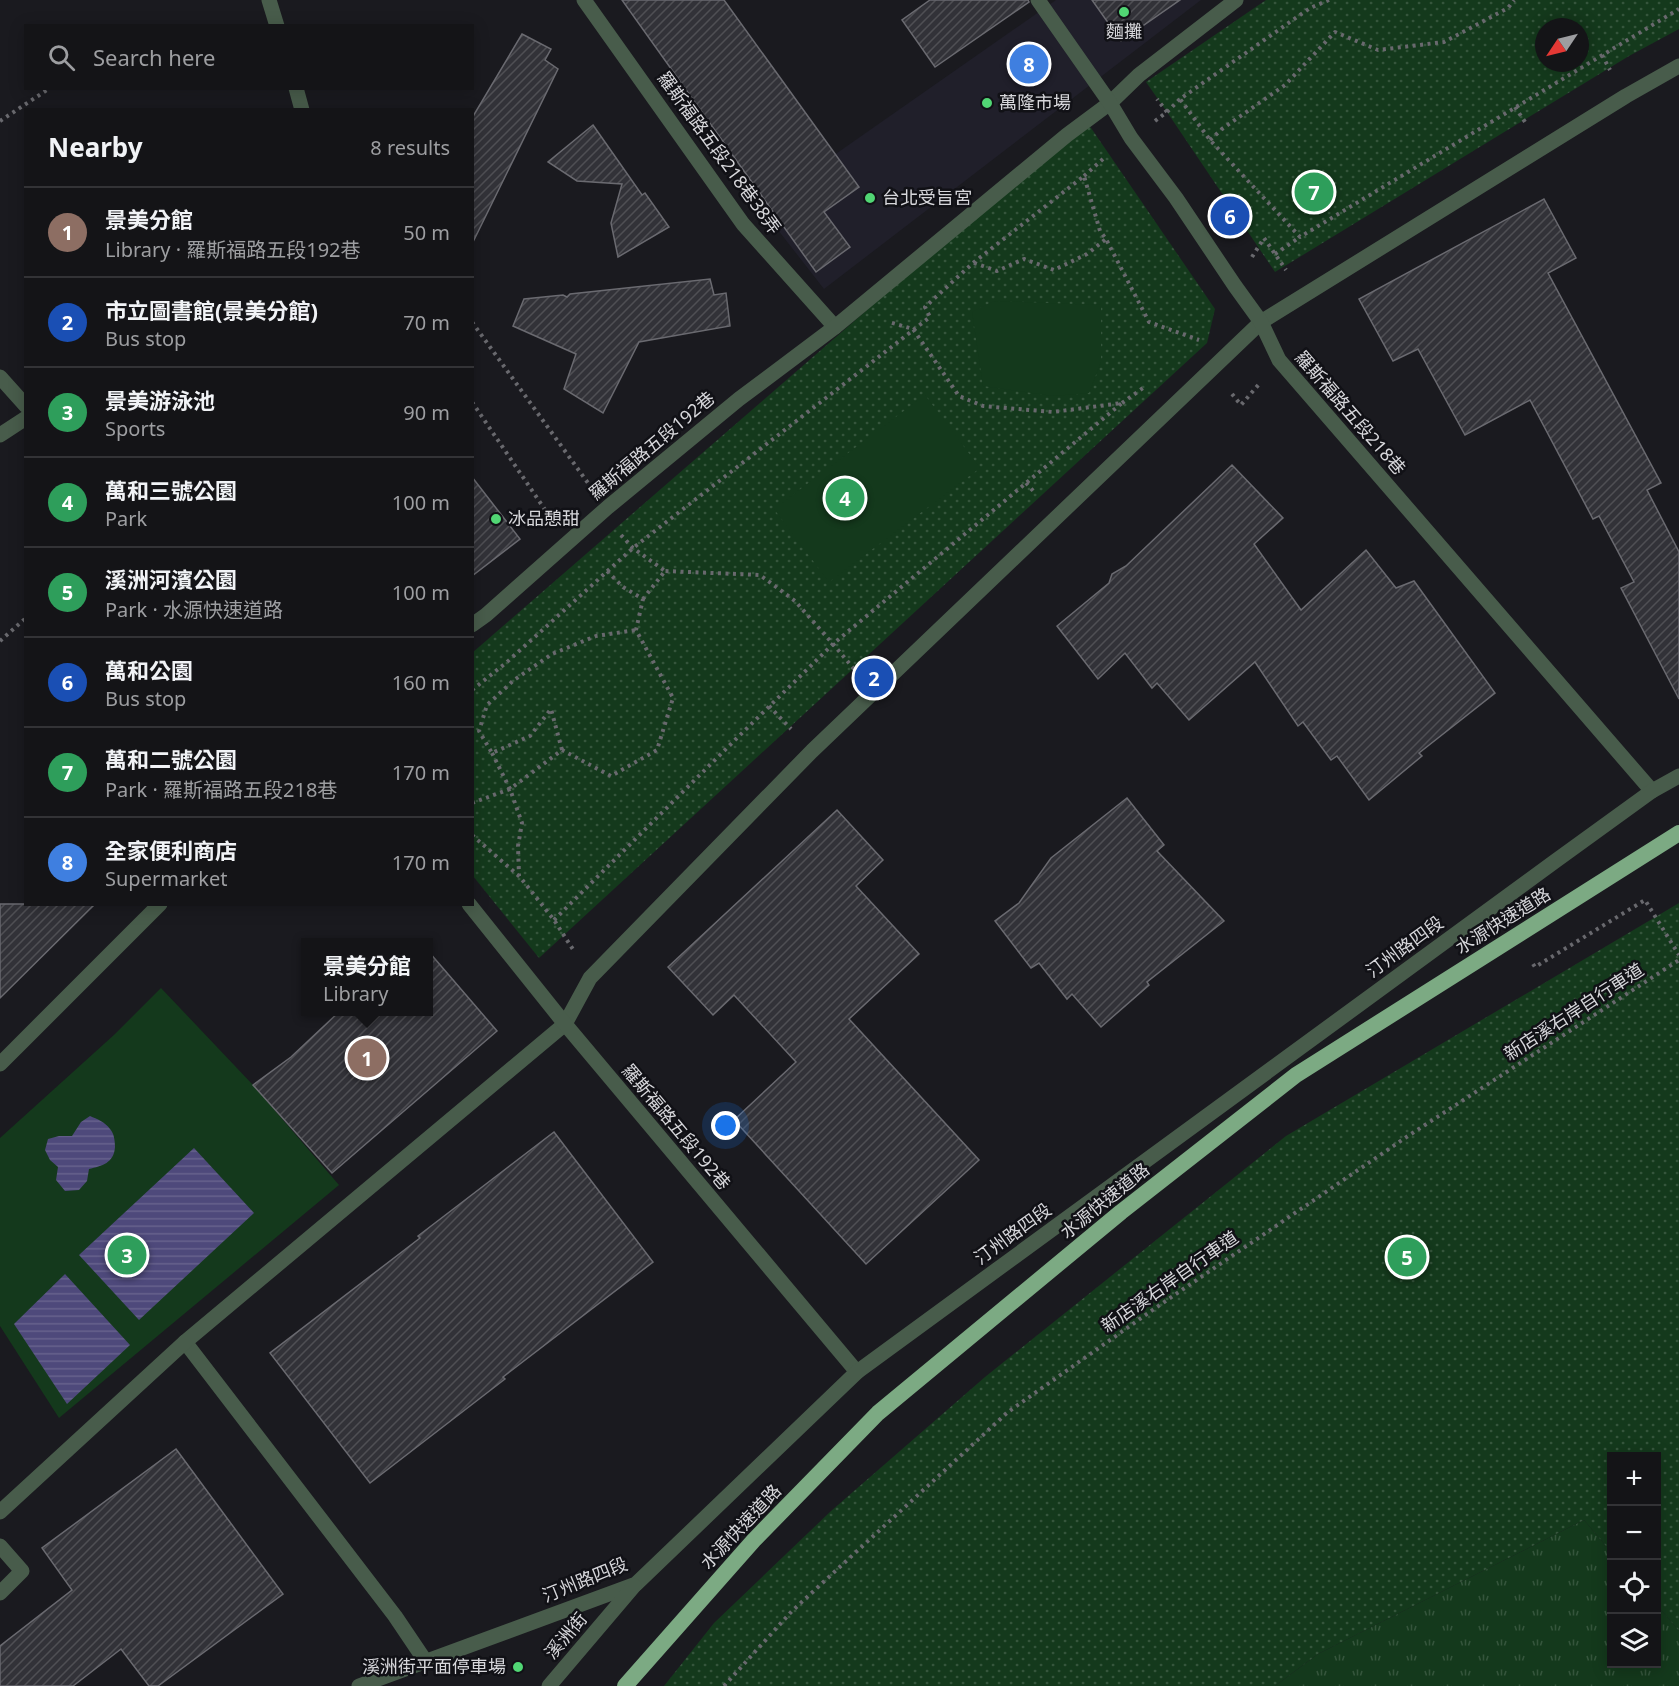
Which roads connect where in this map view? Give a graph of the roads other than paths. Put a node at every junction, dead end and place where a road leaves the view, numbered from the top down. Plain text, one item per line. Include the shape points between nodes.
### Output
1 (269, 0) edge
2 (584, 0) edge
3 (1038, 0) edge
4 (1236, 0) edge
5 (276, 24) edge
6 (1679, 66) edge
7 (297, 90) edge
8 (1110, 103) junction
9 (301, 108) edge
10 (1261, 322) junction
11 (835, 327) junction
12 (0, 377) edge
13 (24, 404) edge
14 (24, 419) edge
15 (0, 435) edge
16 (474, 624) edge
17 (1679, 776) edge
18 (1652, 791) junction
19 (1679, 833) edge
20 (1679, 841) edge
21 (158, 906) edge
22 (471, 906) edge
23 (565, 1024) junction
24 (0, 1064) edge
25 (185, 1342) junction
26 (857, 1372) junction
27 (0, 1512) edge
28 (0, 1546) edge
29 (636, 1584) junction
30 (0, 1593) edge
31 (426, 1662) junction
32 (359, 1686) edge
33 (549, 1686) edge
34 (627, 1686) edge

1 - 5 street
2 - 11 street, 羅斯福路五段218巷38弄 via 743,224
3 - 8 street, 羅斯福路五段218巷
4 - 8 street via 1139,75
6 - 10 street
7 - 9 street
8 - 10 street, 羅斯福路五段218巷
8 - 11 street
10 - 18 street, 羅斯福路五段218巷 via 1279,360
10 - 23 street via 812,751 590,978
11 - 16 street, 羅斯福路五段192巷 via 739,399
12 - 13 street
14 - 15 street
17 - 18 street, 汀州路四段
18 - 26 street, 汀州路四段
19 - 34 highway, 水源快速道路, bridge via 1296,1075 1121,1212 878,1413 754,1540
20 - 34 highway, 水源快速道路, bridge via 1394,1016 1203,1151 913,1390 794,1503
21 - 24 street
22 - 23 street, 羅斯福路五段192巷
23 - 25 street
23 - 26 street, 羅斯福路五段192巷
25 - 27 street
25 - 31 street
26 - 29 street, 汀州路四段
28 - 30 street via 22,1571
29 - 31 street, 汀州路四段
29 - 33 street, 溪洲街
31 - 32 street, 汀州路四段

